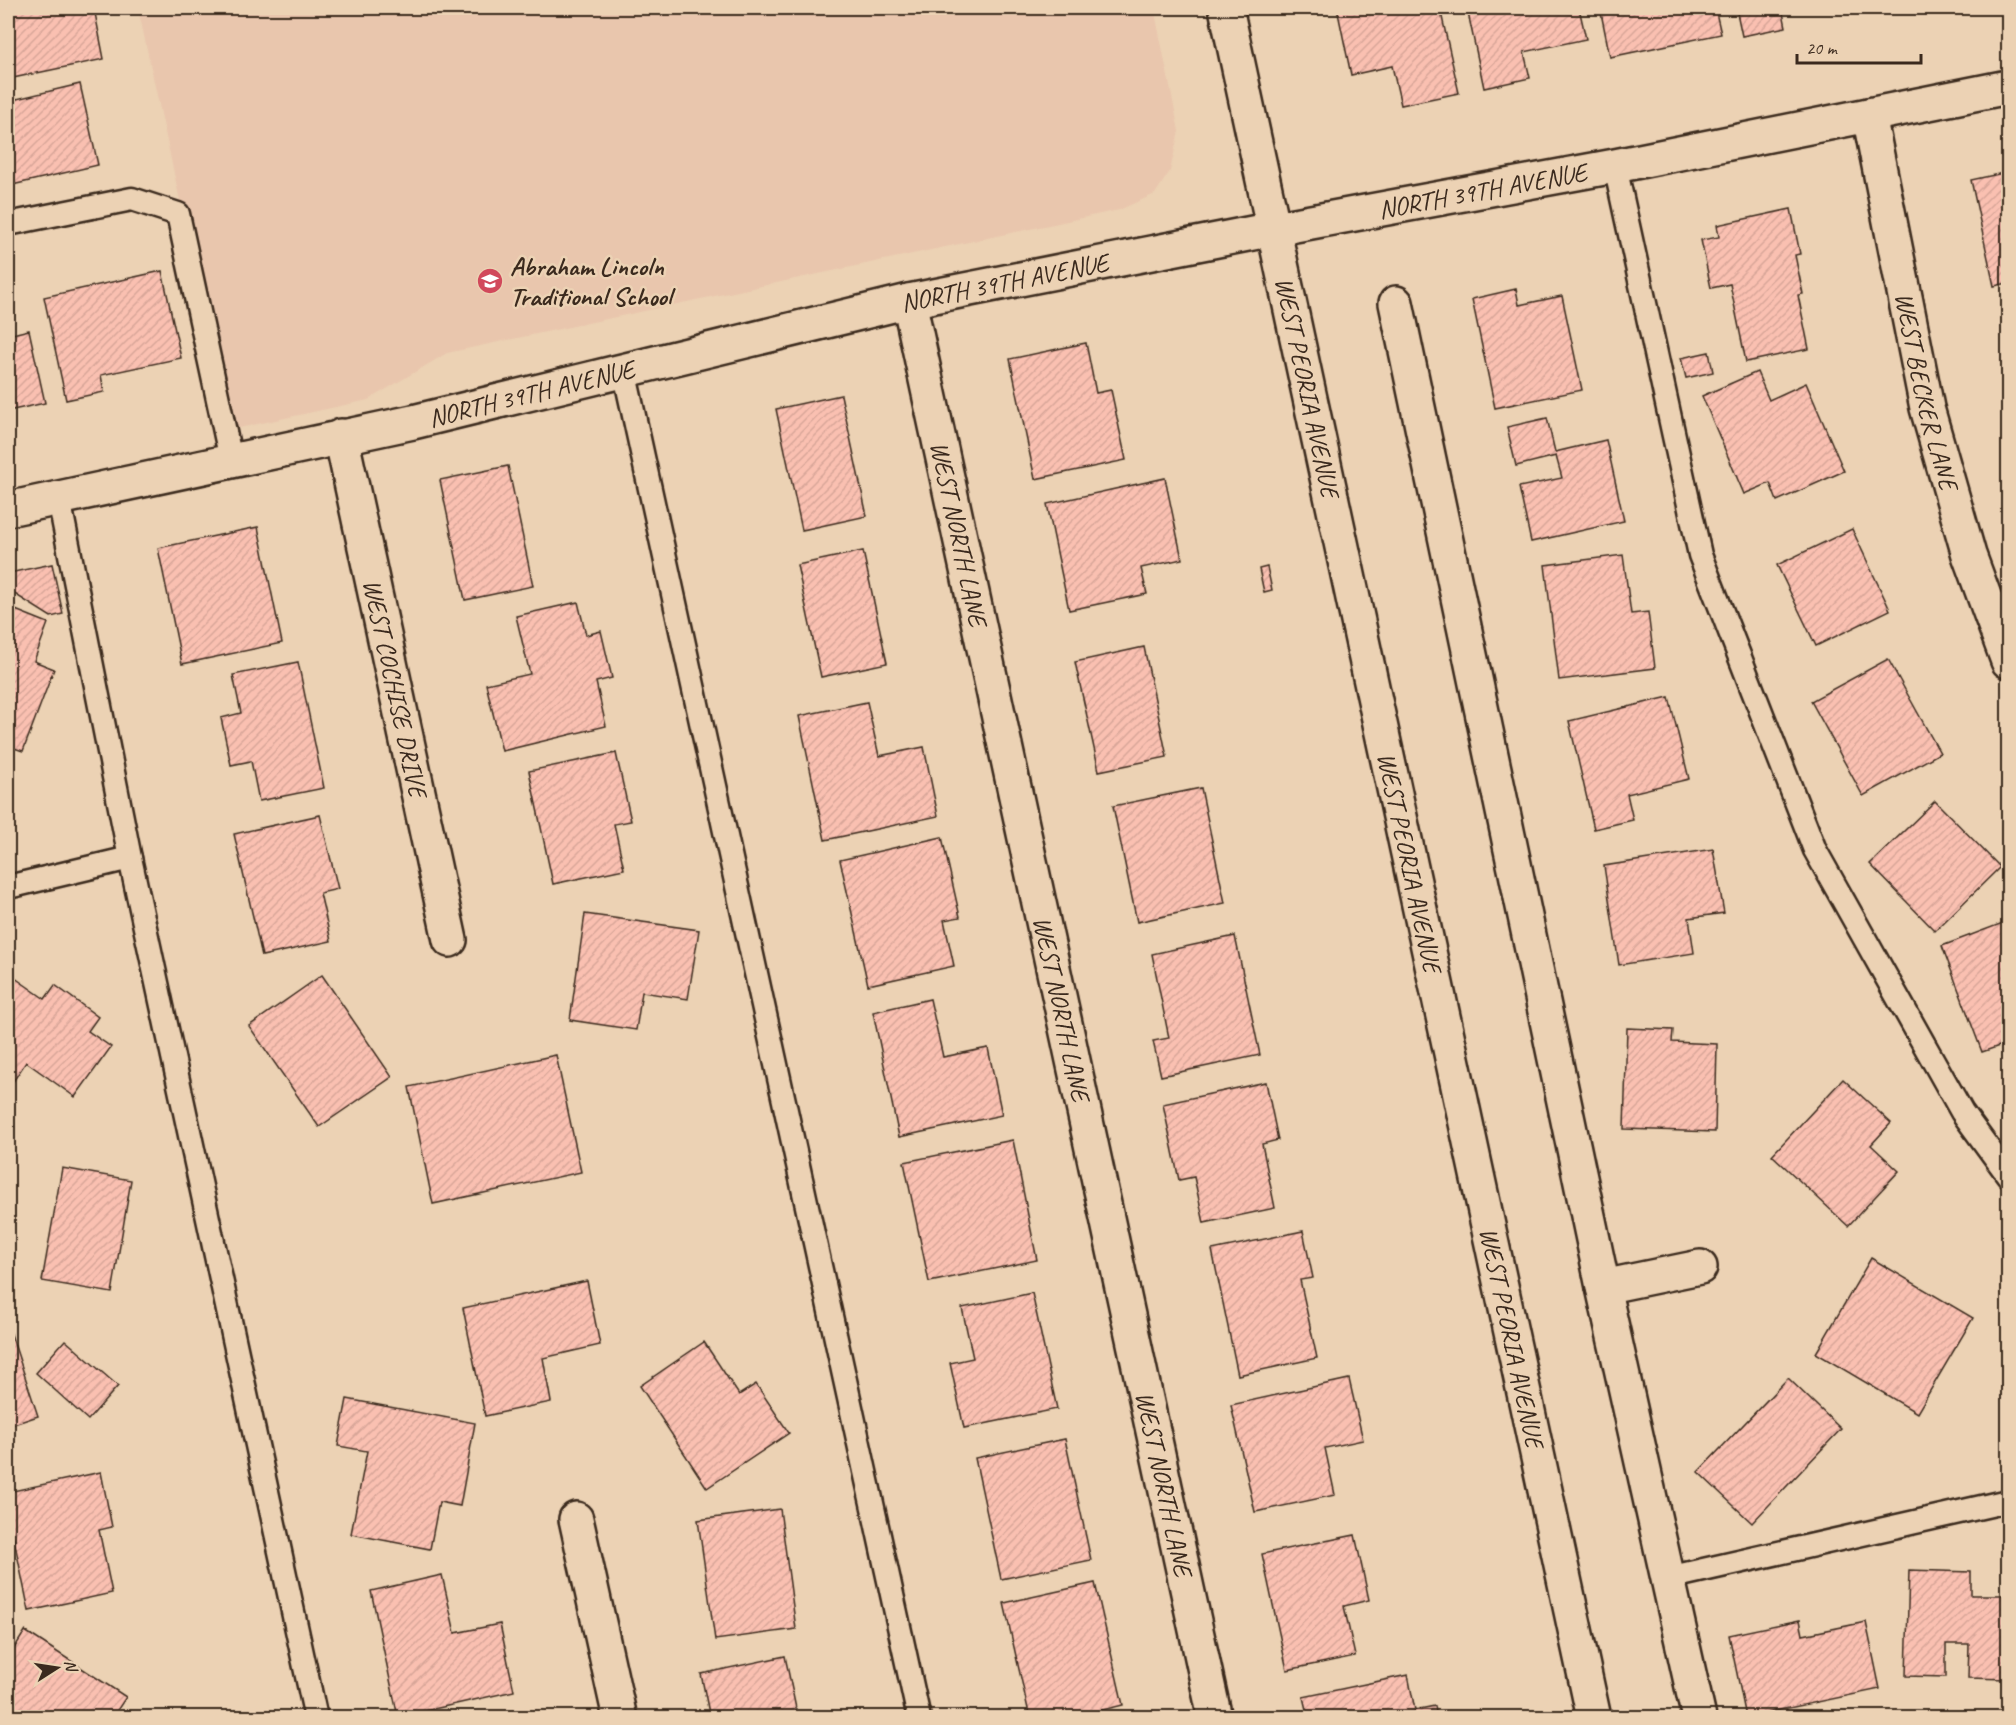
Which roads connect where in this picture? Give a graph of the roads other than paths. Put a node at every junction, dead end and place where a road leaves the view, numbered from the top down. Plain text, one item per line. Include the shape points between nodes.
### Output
1 (1226, 8) edge
2 (2008, 87) edge
3 (1869, 115) junction
4 (1615, 166) junction
5 (8, 224) edge
6 (1273, 229) junction
7 (909, 301) junction
8 (1396, 303) dead end
9 (624, 370) junction
10 (341, 436) junction
11 (231, 460) junction
12 (59, 499) junction
13 (8, 509) edge
14 (2008, 661) edge
15 (130, 858) junction
16 (8, 887) edge
17 (450, 940) dead end
18 (2008, 1175) edge
19 (1700, 1267) dead end
20 (1603, 1287) junction
21 (2008, 1501) edge
22 (576, 1519) dead end
23 (1668, 1578) junction
24 (316, 1718) edge
25 (620, 1718) edge
26 (919, 1718) edge
27 (1215, 1718) edge
28 (1594, 1718) edge
29 (1699, 1718) edge

1 - 6 street, WEST PEORIA AVENUE
2 - 3 street, NORTH 39TH AVENUE
3 - 4 street, NORTH 39TH AVENUE
3 - 14 street, WEST BECKER LANE via 1928,408 1969,555
4 - 6 street, NORTH 39TH AVENUE
4 - 18 lane via 1700,555 1815,850 1962,1112
5 - 11 lane via 132,199 178,214
6 - 7 street, NORTH 39TH AVENUE
6 - 28 street, WEST PEORIA AVENUE
7 - 9 street, NORTH 39TH AVENUE
7 - 27 street, WEST NORTH LANE
8 - 20 street
9 - 10 street, NORTH 39TH AVENUE
9 - 26 lane
10 - 11 street, NORTH 39TH AVENUE
10 - 17 street, WEST COCHISE DRIVE
11 - 12 street, NORTH 39TH AVENUE
12 - 13 street, NORTH 39TH AVENUE
12 - 15 lane
15 - 16 lane
15 - 24 lane
19 - 20 street
20 - 23 street
21 - 23 lane
22 - 25 street
23 - 29 street

